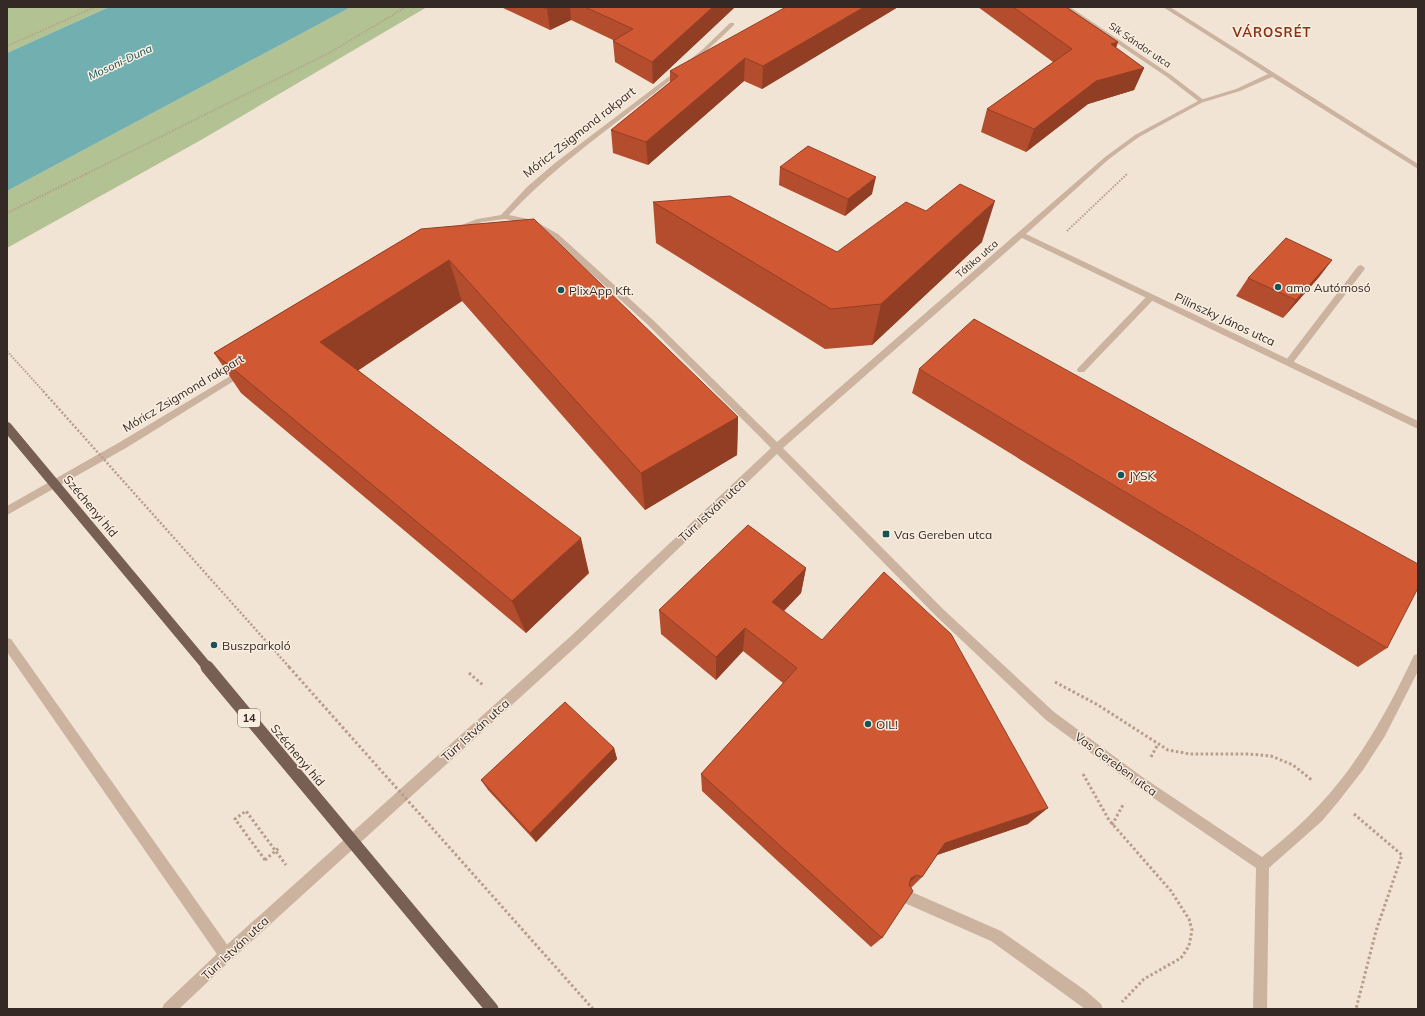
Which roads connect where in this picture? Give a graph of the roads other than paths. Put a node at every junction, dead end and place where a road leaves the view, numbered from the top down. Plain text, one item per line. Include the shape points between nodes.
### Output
1 (1066, 7) edge
2 (1166, 7) edge
3 (732, 24) dead end
4 (1271, 75) junction
5 (1202, 101) junction
6 (1418, 167) edge
7 (504, 216) junction
8 (1022, 235) junction
9 (445, 237) edge
10 (1361, 268) dead end
11 (1150, 298) junction
12 (1289, 362) junction
13 (250, 367) edge
14 (1081, 370) dead end
15 (1418, 425) edge
16 (7, 427) edge
17 (777, 448) junction
18 (7, 511) edge
19 (7, 643) edge
20 (1418, 659) edge
21 (1263, 865) junction
22 (905, 896) edge
23 (226, 955) junction
24 (169, 1009) edge
25 (492, 1009) edge
26 (1096, 1009) edge
27 (1260, 1009) edge

1 - 5 street, Sík Sándor utca
2 - 4 street
3 - 7 street, Móricz Zsigmond rakpart via 698,56 555,165 522,195
4 - 5 street, Tátika utca via 1238,90
4 - 6 street
5 - 8 street, Tátika utca via 1169,118 1107,158
7 - 9 street via 476,221
7 - 17 street, Vas Gereben utca via 532,222 555,236 650,322
8 - 11 street, Pilinszky János utca
8 - 17 street, Tátika utca
10 - 12 street
11 - 12 street, Pilinszky János utca
11 - 14 street
12 - 15 street, Pilinszky János utca
13 - 18 street, Móricz Zsigmond rakpart via 123,445
16 - 25 main road, Széchenyi híd / 14, bridge
17 - 21 street, Vas Gereben utca via 940,613 1050,716 1137,780
17 - 23 street, Türr István utca via 576,639
19 - 23 street
20 - 21 street via 1378,736 1360,764 1334,798
21 - 27 street
22 - 26 street via 996,936
23 - 24 street, Türr István utca

